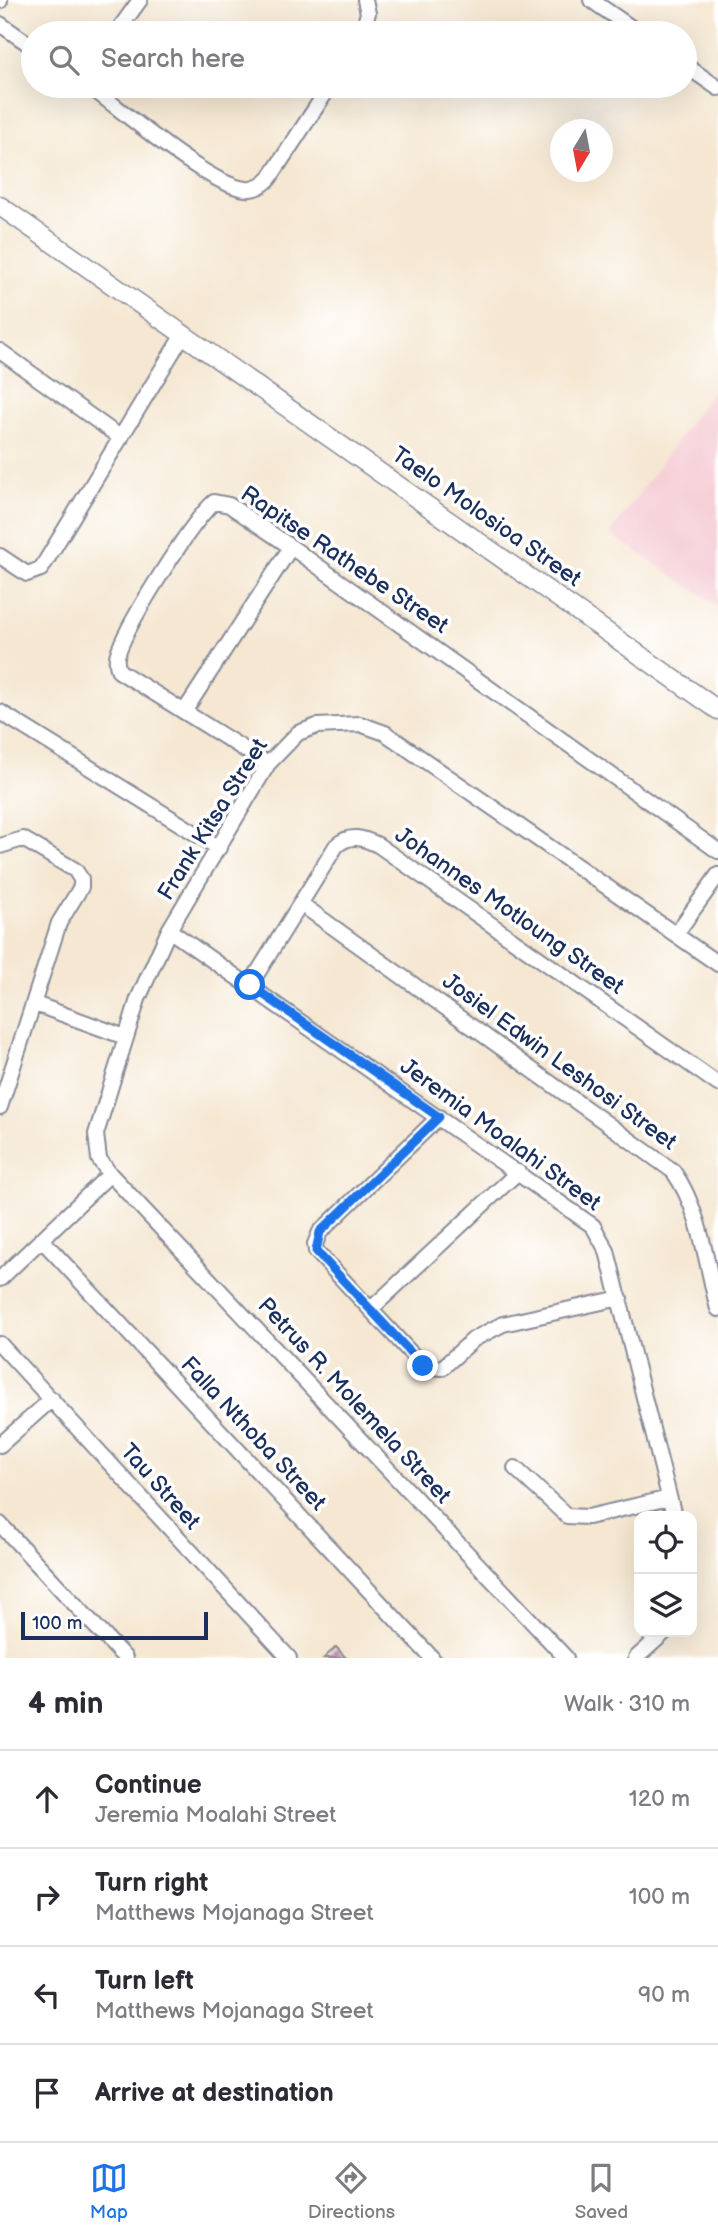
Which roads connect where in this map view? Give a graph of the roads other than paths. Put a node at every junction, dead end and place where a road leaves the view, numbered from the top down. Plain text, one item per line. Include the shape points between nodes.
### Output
1 (140, 0) edge
2 (365, 0) edge
3 (591, 0) edge
4 (611, 6) edge
5 (125, 21) edge
6 (365, 21) edge
7 (627, 21) edge
8 (0, 24) edge
9 (21, 39) edge
10 (697, 73) edge
11 (718, 88) edge
12 (105, 98) edge
13 (322, 98) edge
14 (0, 205) edge
15 (184, 333) junction
16 (0, 351) edge
17 (121, 438) junction
18 (291, 547) junction
19 (0, 556) edge
20 (718, 710) edge
21 (0, 712) edge
22 (184, 712) junction
23 (268, 764) junction
24 (0, 846) edge
25 (219, 848) junction
26 (718, 851) edge
27 (718, 875) edge
28 (301, 904) junction
29 (169, 930) junction
30 (676, 934) junction
31 (718, 964) edge
32 (250, 985) junction
33 (35, 1004) junction
34 (125, 1037) junction
35 (718, 1084) edge
36 (0, 1107) edge
37 (439, 1117) junction
38 (517, 1172) junction
39 (110, 1174) junction
40 (41, 1239) junction
41 (0, 1279) edge
42 (620, 1298) junction
43 (371, 1309) junction
44 (718, 1309) edge
45 (0, 1344) edge
46 (52, 1399) junction
47 (0, 1445) edge
48 (516, 1468) dead end
49 (669, 1498) junction
50 (673, 1511) edge
51 (0, 1524) edge
52 (659, 1637) edge
53 (125, 1658) edge
54 (289, 1658) edge
55 (432, 1658) edge
56 (566, 1658) edge
57 (636, 1658) edge

1 - 5 street
2 - 6 street
3 - 4 street
4 - 7 street
8 - 9 street
10 - 11 street
12 - 13 street via 209,174 249,190 269,179
14 - 15 street, Taelo Molosioa Street
15 - 17 street
15 - 20 street, Taelo Molosioa Street
16 - 17 street
17 - 19 street via 41,569 27,573
18 - 22 street
18 - 22 street, Rapitse Rathebe Street via 229,505 214,502 149,595 119,649 116,665
18 - 26 street, Rapitse Rathebe Street
21 - 25 street
22 - 23 street, Rapitse Rathebe Street
23 - 25 street, Frank Kitsa Street
23 - 30 street, Frank Kitsa Street via 298,733 317,726 360,724 385,733
24 - 33 street via 23,839 75,870 81,879 81,887 59,923
25 - 29 street, Frank Kitsa Street
27 - 30 street
28 - 32 street, Johannes Motloung Street
28 - 35 street, Johannes Motloung Street via 336,846 348,838 378,845
28 - 44 street, Josiel Edwin Leshosi Street via 673,1171 693,1209
29 - 32 street, Jeremia Moalahi Street
29 - 34 street, Frank Kitsa Street
30 - 31 street, Frank Kitsa Street
32 - 37 street, Jeremia Moalahi Street
33 - 34 street
33 - 36 street
34 - 39 street, Frank Kitsa Street via 96,1134 99,1159
37 - 38 street, Jeremia Moalahi Street
37 - 43 street via 320,1232 315,1244 316,1251
38 - 42 street, Jeremia Moalahi Street via 593,1226 607,1251
38 - 43 street
39 - 40 street
39 - 56 street, Petrus R. Molemela Street
40 - 41 street
40 - 55 street, Falla Nthoba Street
42 - 43 street via 503,1324 474,1339 448,1365 436,1369 423,1366
42 - 49 street, Jeremia Moalahi Street
45 - 46 street, Tau Street
46 - 47 street
46 - 54 street, Tau Street
48 - 49 street via 567,1516 588,1517
49 - 50 street, Jeremia Moalahi Street
51 - 53 street
52 - 57 street

